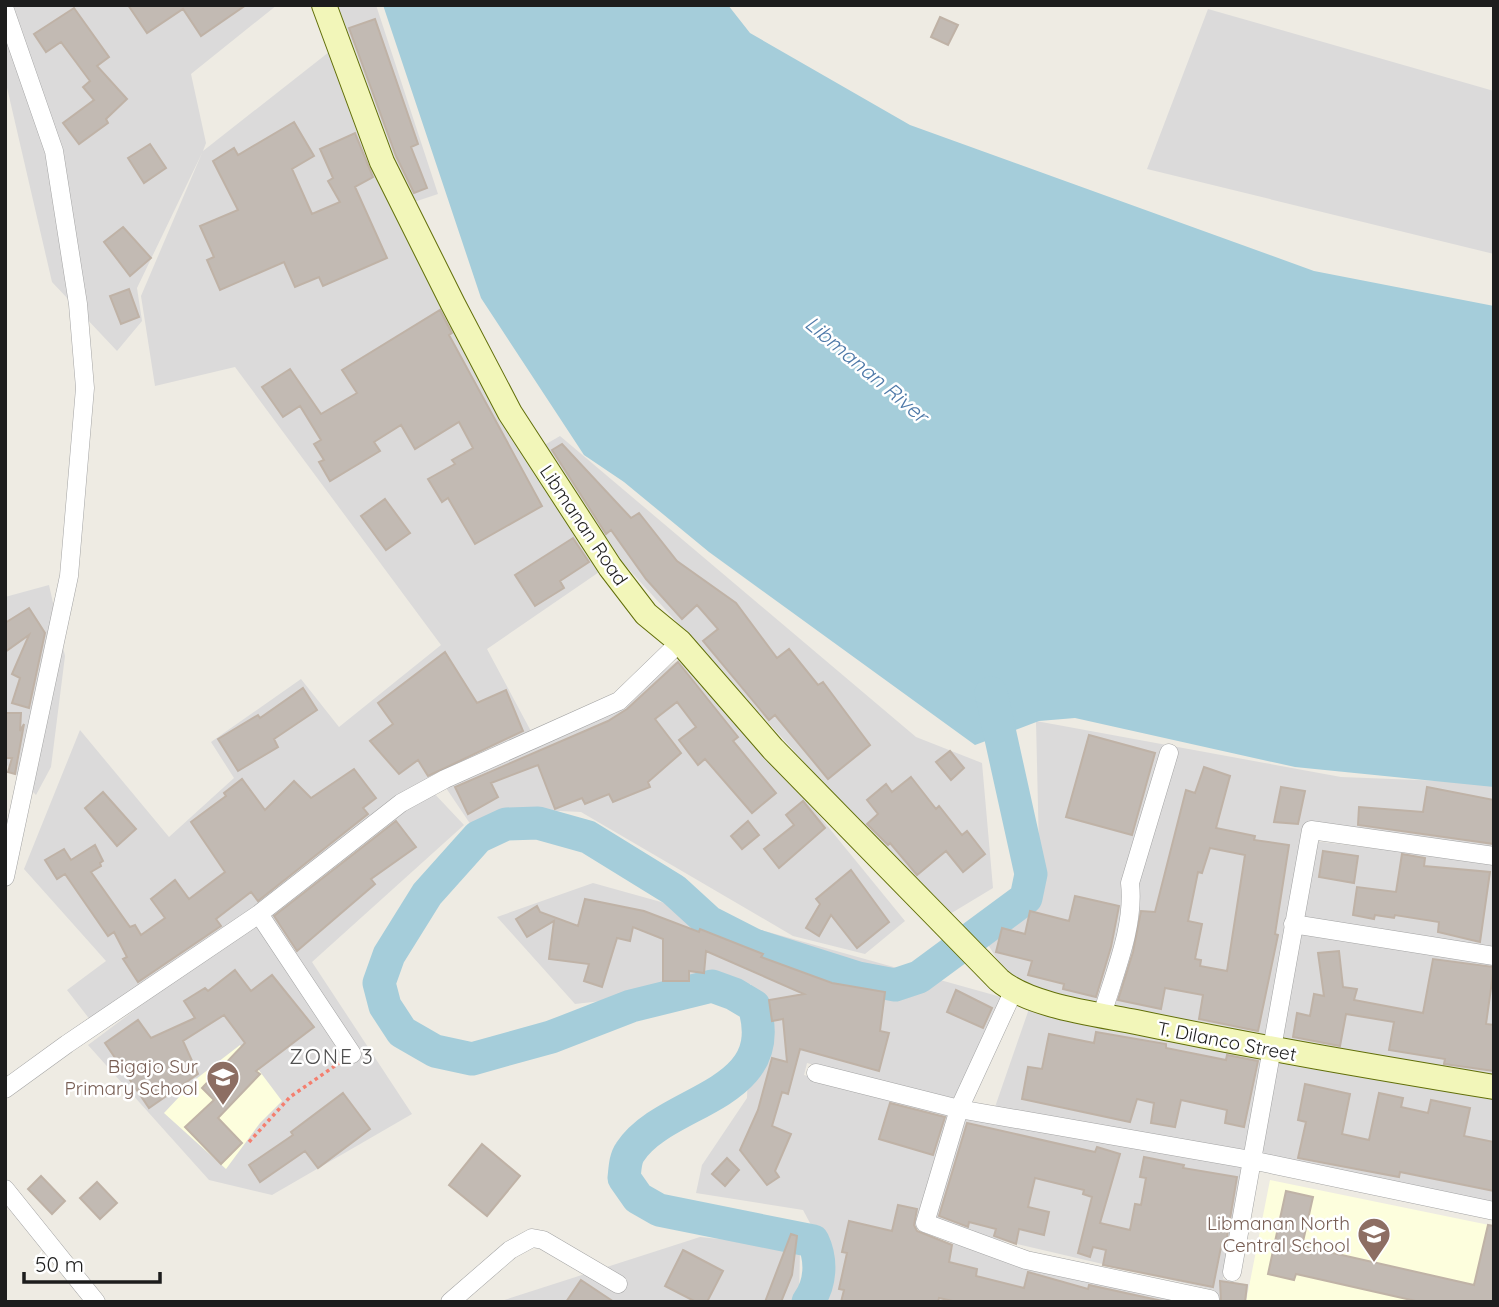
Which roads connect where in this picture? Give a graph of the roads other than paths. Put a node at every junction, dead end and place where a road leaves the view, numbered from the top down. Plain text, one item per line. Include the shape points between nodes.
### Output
1 (324, 5) edge
2 (5, 10) edge
3 (680, 642) junction
4 (1169, 753) dead end
5 (1494, 856) edge
6 (5, 877) edge
7 (259, 914) junction
8 (1293, 924) junction
9 (976, 956) joint
10 (1494, 956) edge
11 (1013, 992) junction
12 (1102, 1015) junction
13 (1272, 1051) junction
14 (352, 1054) road end
15 (816, 1073) dead end
16 (1494, 1087) edge
17 (5, 1089) edge
18 (959, 1109) junction
19 (1251, 1160) junction
20 (5, 1189) edge
21 (1494, 1211) edge
22 (1232, 1272) dead end
23 (618, 1284) dead end
24 (1210, 1299) dead end
25 (96, 1302) edge
26 (450, 1302) edge

1 - 3 main road, Libmanan Road via 398,197 510,413 610,567 646,614
2 - 6 street via 54,151 78,304 85,388 69,576
3 - 7 street via 619,701 401,803
3 - 9 main road, Libmanan Road via 772,749
4 - 12 street via 1130,883 1129,918
5 - 8 street via 1311,830
7 - 14 street
7 - 17 street
8 - 10 street
8 - 13 street
9 - 11 main road, T. Dilanco Street
11 - 12 main road, T. Dilanco Street
11 - 18 street
12 - 13 main road, T. Dilanco Street
13 - 16 main road, T. Dilanco Street
13 - 19 street
15 - 18 street
18 - 19 street
18 - 24 street via 925,1223 1026,1260
19 - 21 street
19 - 22 street
20 - 25 street
23 - 26 street via 532,1238 510,1250

